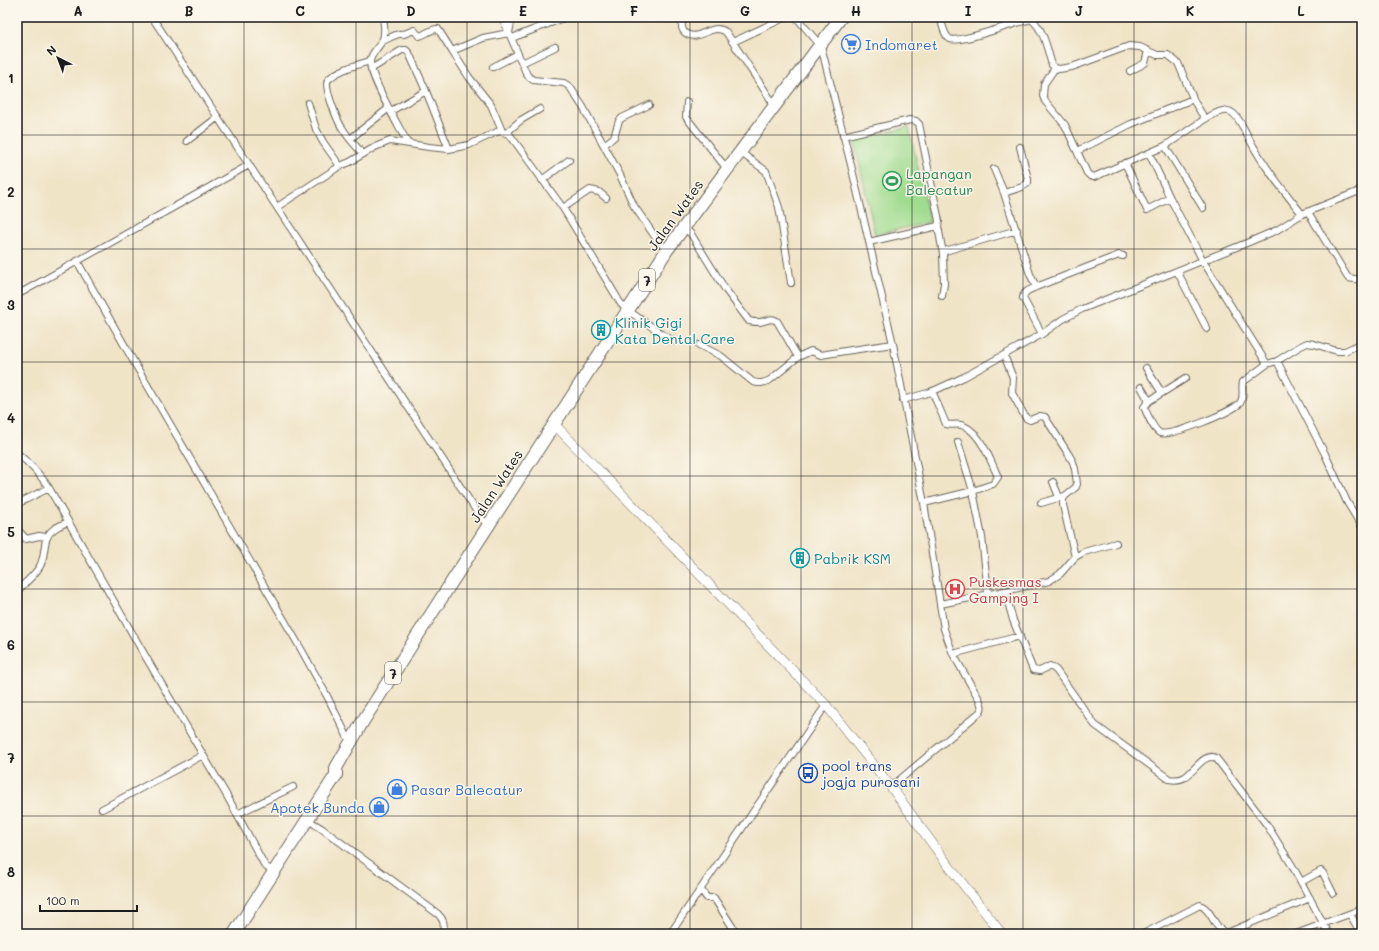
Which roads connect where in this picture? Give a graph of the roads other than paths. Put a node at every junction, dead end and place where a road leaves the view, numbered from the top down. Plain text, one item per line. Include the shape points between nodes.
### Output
1 (152, 17) edge
2 (384, 17) edge
3 (502, 17) edge
4 (512, 17) edge
5 (566, 17) edge
6 (682, 17) edge
7 (786, 17) edge
8 (796, 17) edge
9 (841, 17) edge
10 (940, 17) edge
11 (510, 35) junction
12 (382, 41) junction
13 (733, 42) junction
14 (820, 46) junction
15 (555, 47) dead end
16 (452, 51) junction
17 (1148, 51) junction
18 (518, 54) junction
19 (370, 61) junction
20 (522, 63) junction
21 (492, 67) dead end
22 (371, 68) junction
23 (1055, 68) junction
24 (1130, 71) dead end
25 (426, 91) junction
26 (1193, 99) junction
27 (687, 102) dead end
28 (308, 103) dead end
29 (649, 105) dead end
30 (775, 106) junction
31 (540, 109) dead end
32 (390, 110) junction
33 (218, 116) junction
34 (1205, 119) junction
35 (504, 132) junction
36 (843, 136) junction
37 (350, 139) junction
38 (187, 141) dead end
39 (407, 142) junction
40 (604, 145) junction
41 (1165, 146) junction
42 (1020, 147) dead end
43 (449, 149) junction
44 (1077, 151) junction
45 (740, 152) junction
46 (1149, 153) junction
47 (362, 154) junction
48 (569, 160) dead end
49 (1125, 163) junction
50 (249, 165) junction
51 (340, 166) junction
52 (727, 169) junction
53 (994, 169) dead end
54 (542, 180) junction
55 (1362, 190) edge
56 (1004, 193) junction
57 (606, 198) dead end
58 (1170, 198) junction
59 (277, 207) junction
60 (563, 208) junction
61 (1203, 208) dead end
62 (1305, 213) junction
63 (938, 226) junction
64 (684, 228) junction
65 (1017, 230) junction
66 (869, 242) junction
67 (667, 250) junction
68 (943, 254) junction
69 (1123, 256) dead end
70 (77, 261) junction
71 (1203, 261) junction
72 (1177, 271) junction
73 (1362, 280) edge
74 (791, 283) dead end
75 (1036, 287) junction
76 (17, 295) edge
77 (942, 296) dead end
78 (627, 310) junction
79 (1207, 329) dead end
80 (1042, 334) junction
81 (673, 341) dead end
82 (1362, 343) edge
83 (893, 344) junction
84 (700, 345) dead end
85 (1004, 355) junction
86 (798, 357) junction
87 (1277, 361) junction
88 (1267, 364) junction
89 (1146, 368) dead end
90 (1186, 378) dead end
91 (1141, 386) dead end
92 (932, 391) junction
93 (1162, 393) junction
94 (903, 400) junction
95 (1149, 401) junction
96 (554, 424) junction
97 (958, 442) dead end
98 (17, 453) edge
99 (1053, 482) dead end
100 (49, 488) junction
101 (973, 491) junction
102 (1062, 496) junction
103 (924, 503) junction
104 (1041, 503) dead end
105 (17, 504) edge
106 (68, 522) junction
107 (488, 525) junction
108 (1362, 527) edge
109 (17, 529) edge
110 (46, 537) junction
111 (1116, 542) dead end
112 (1075, 557) junction
113 (17, 591) edge
114 (1005, 591) junction
115 (988, 593) junction
116 (940, 604) junction
117 (1020, 636) junction
118 (952, 654) junction
119 (826, 705) junction
120 (352, 741) junction
121 (202, 755) junction
122 (336, 768) junction
123 (293, 787) dead end
124 (891, 787) junction
125 (102, 809) dead end
126 (237, 814) junction
127 (308, 820) junction
128 (272, 871) junction
129 (1301, 882) junction
130 (702, 890) junction
131 (1333, 893) dead end
132 (1310, 898) junction
133 (1362, 909) edge
134 (1350, 914) junction
135 (1324, 923) junction
136 (1236, 932) edge
137 (1222, 933) edge
138 (229, 934) edge
139 (234, 934) edge
140 (443, 934) edge
141 (670, 934) edge
142 (737, 934) edge
143 (1002, 934) edge
144 (1143, 934) edge
145 (1296, 934) edge
146 (1329, 934) edge
147 (1361, 934) edge

1 - 33 street
2 - 12 street
3 - 11 street
4 - 11 street
5 - 11 street
6 - 13 street via 683,30 693,37 721,29
7 - 13 street
8 - 14 street
9 - 14 highway, Jalan Wates / 7
10 - 23 street via 946,36 950,40 968,38 1031,19 1041,31
11 - 16 street via 482,38
11 - 18 street
12 - 16 street via 414,30 422,36 438,29
12 - 19 street via 373,52
13 - 30 street
14 - 30 highway, Jalan Wates / 7
14 - 36 street
15 - 20 street
16 - 35 street via 491,105
17 - 23 street via 1129,46 1072,67 1059,70
17 - 24 street via 1145,62
17 - 26 street via 1157,55 1168,55 1178,63
18 - 20 street
18 - 21 street
19 - 22 street
19 - 37 street via 333,76 326,85 337,118
20 - 40 street via 529,78 564,83 570,87
22 - 25 street via 406,50
22 - 32 street
23 - 44 street via 1044,84 1043,96 1065,125
25 - 32 street
25 - 43 street
26 - 34 street
26 - 44 street via 1131,124
27 - 52 street via 686,117
28 - 51 street via 316,129
29 - 40 street via 622,118 614,137
30 - 45 highway, Jalan Wates / 7
31 - 35 street
32 - 37 street
32 - 39 street
33 - 38 street
33 - 50 street
34 - 41 street
34 - 62 street via 1226,110 1236,115 1255,150 1278,183
35 - 43 street via 496,132 469,145
35 - 54 street via 510,135
36 - 63 street via 910,120 916,121 919,124
36 - 66 street
37 - 47 street
39 - 43 street
39 - 47 street via 390,141
40 - 67 street via 634,206
41 - 46 street
41 - 61 street
42 - 56 street via 1028,183
44 - 49 street via 1090,176
45 - 52 highway, Jalan Wates / 7
45 - 74 street via 766,171 779,208
46 - 49 street
46 - 58 street
47 - 51 street
48 - 54 street
49 - 58 street via 1147,210
50 - 59 street
50 - 70 street
51 - 59 street
52 - 64 highway, Jalan Wates / 7
53 - 56 street
54 - 60 street
55 - 62 street
56 - 65 street
57 - 60 street via 599,192 590,190
58 - 71 street
59 - 107 street via 476,511
60 - 78 street via 617,298
62 - 71 street via 1277,230
62 - 73 street via 1348,278
63 - 66 street
63 - 68 street
64 - 67 highway, Jalan Wates / 7
64 - 86 street via 691,234 749,322 770,319 777,321
65 - 68 street via 949,249
65 - 75 street
66 - 83 street
67 - 78 highway, Jalan Wates / 7
68 - 77 street
69 - 75 street via 1119,255
70 - 76 street
70 - 120 street
71 - 72 street
71 - 88 street
72 - 79 street
72 - 80 street via 1082,309
75 - 80 street via 1026,292 1023,298
78 - 81 street
78 - 96 highway, Jalan Wates / 7
80 - 85 street
82 - 87 street via 1345,351 1336,351 1307,343
83 - 86 street via 821,355 811,351
83 - 94 street
84 - 86 street via 721,356 753,382 760,384 770,380
85 - 92 street
85 - 102 street via 1013,378 1012,393 1026,418 1030,420 1045,417 1072,462 1077,484 1075,489
87 - 88 street
87 - 108 street
88 - 95 street via 1243,382 1243,396 1233,408 1192,426 1168,433 1158,432 1144,407
89 - 93 street
90 - 93 street
91 - 95 street
92 - 94 street
92 - 101 street via 944,422 970,429 982,444 998,478 993,484
93 - 95 street
94 - 103 street
96 - 107 highway, Jalan Wates / 7
96 - 119 street
97 - 101 street
98 - 100 street via 31,465
99 - 102 street
100 - 105 street
100 - 106 street
101 - 103 street
101 - 115 street via 982,537
102 - 104 street
102 - 112 street
103 - 116 street
106 - 110 street via 54,529
106 - 121 street
107 - 120 highway, Jalan Wates / 7
109 - 110 street via 26,539
110 - 113 street via 40,566
111 - 112 street
112 - 114 street via 1049,581
114 - 115 street
114 - 117 street
115 - 116 street
116 - 118 street
117 - 118 street
117 - 129 street via 1034,670 1040,671 1050,666 1056,670 1095,725 1169,779 1185,778 1207,757 1216,758 1267,825
118 - 124 street via 979,699 982,709
119 - 124 street
119 - 130 street
120 - 122 highway, 7
121 - 125 street
121 - 126 street
122 - 127 highway via 336,775
122 - 128 highway, 7 via 331,771
123 - 126 street
124 - 143 street
126 - 128 street via 265,866
127 - 128 highway
127 - 140 street via 438,914 444,920
128 - 138 highway, 7
128 - 139 highway
129 - 131 street via 1321,871
129 - 132 street
130 - 141 street
130 - 142 street via 707,898 714,898
132 - 135 street
132 - 136 street
133 - 134 street
134 - 135 street
134 - 147 street
135 - 145 street
135 - 146 street
136 - 137 street
137 - 144 street via 1207,909 1200,905

